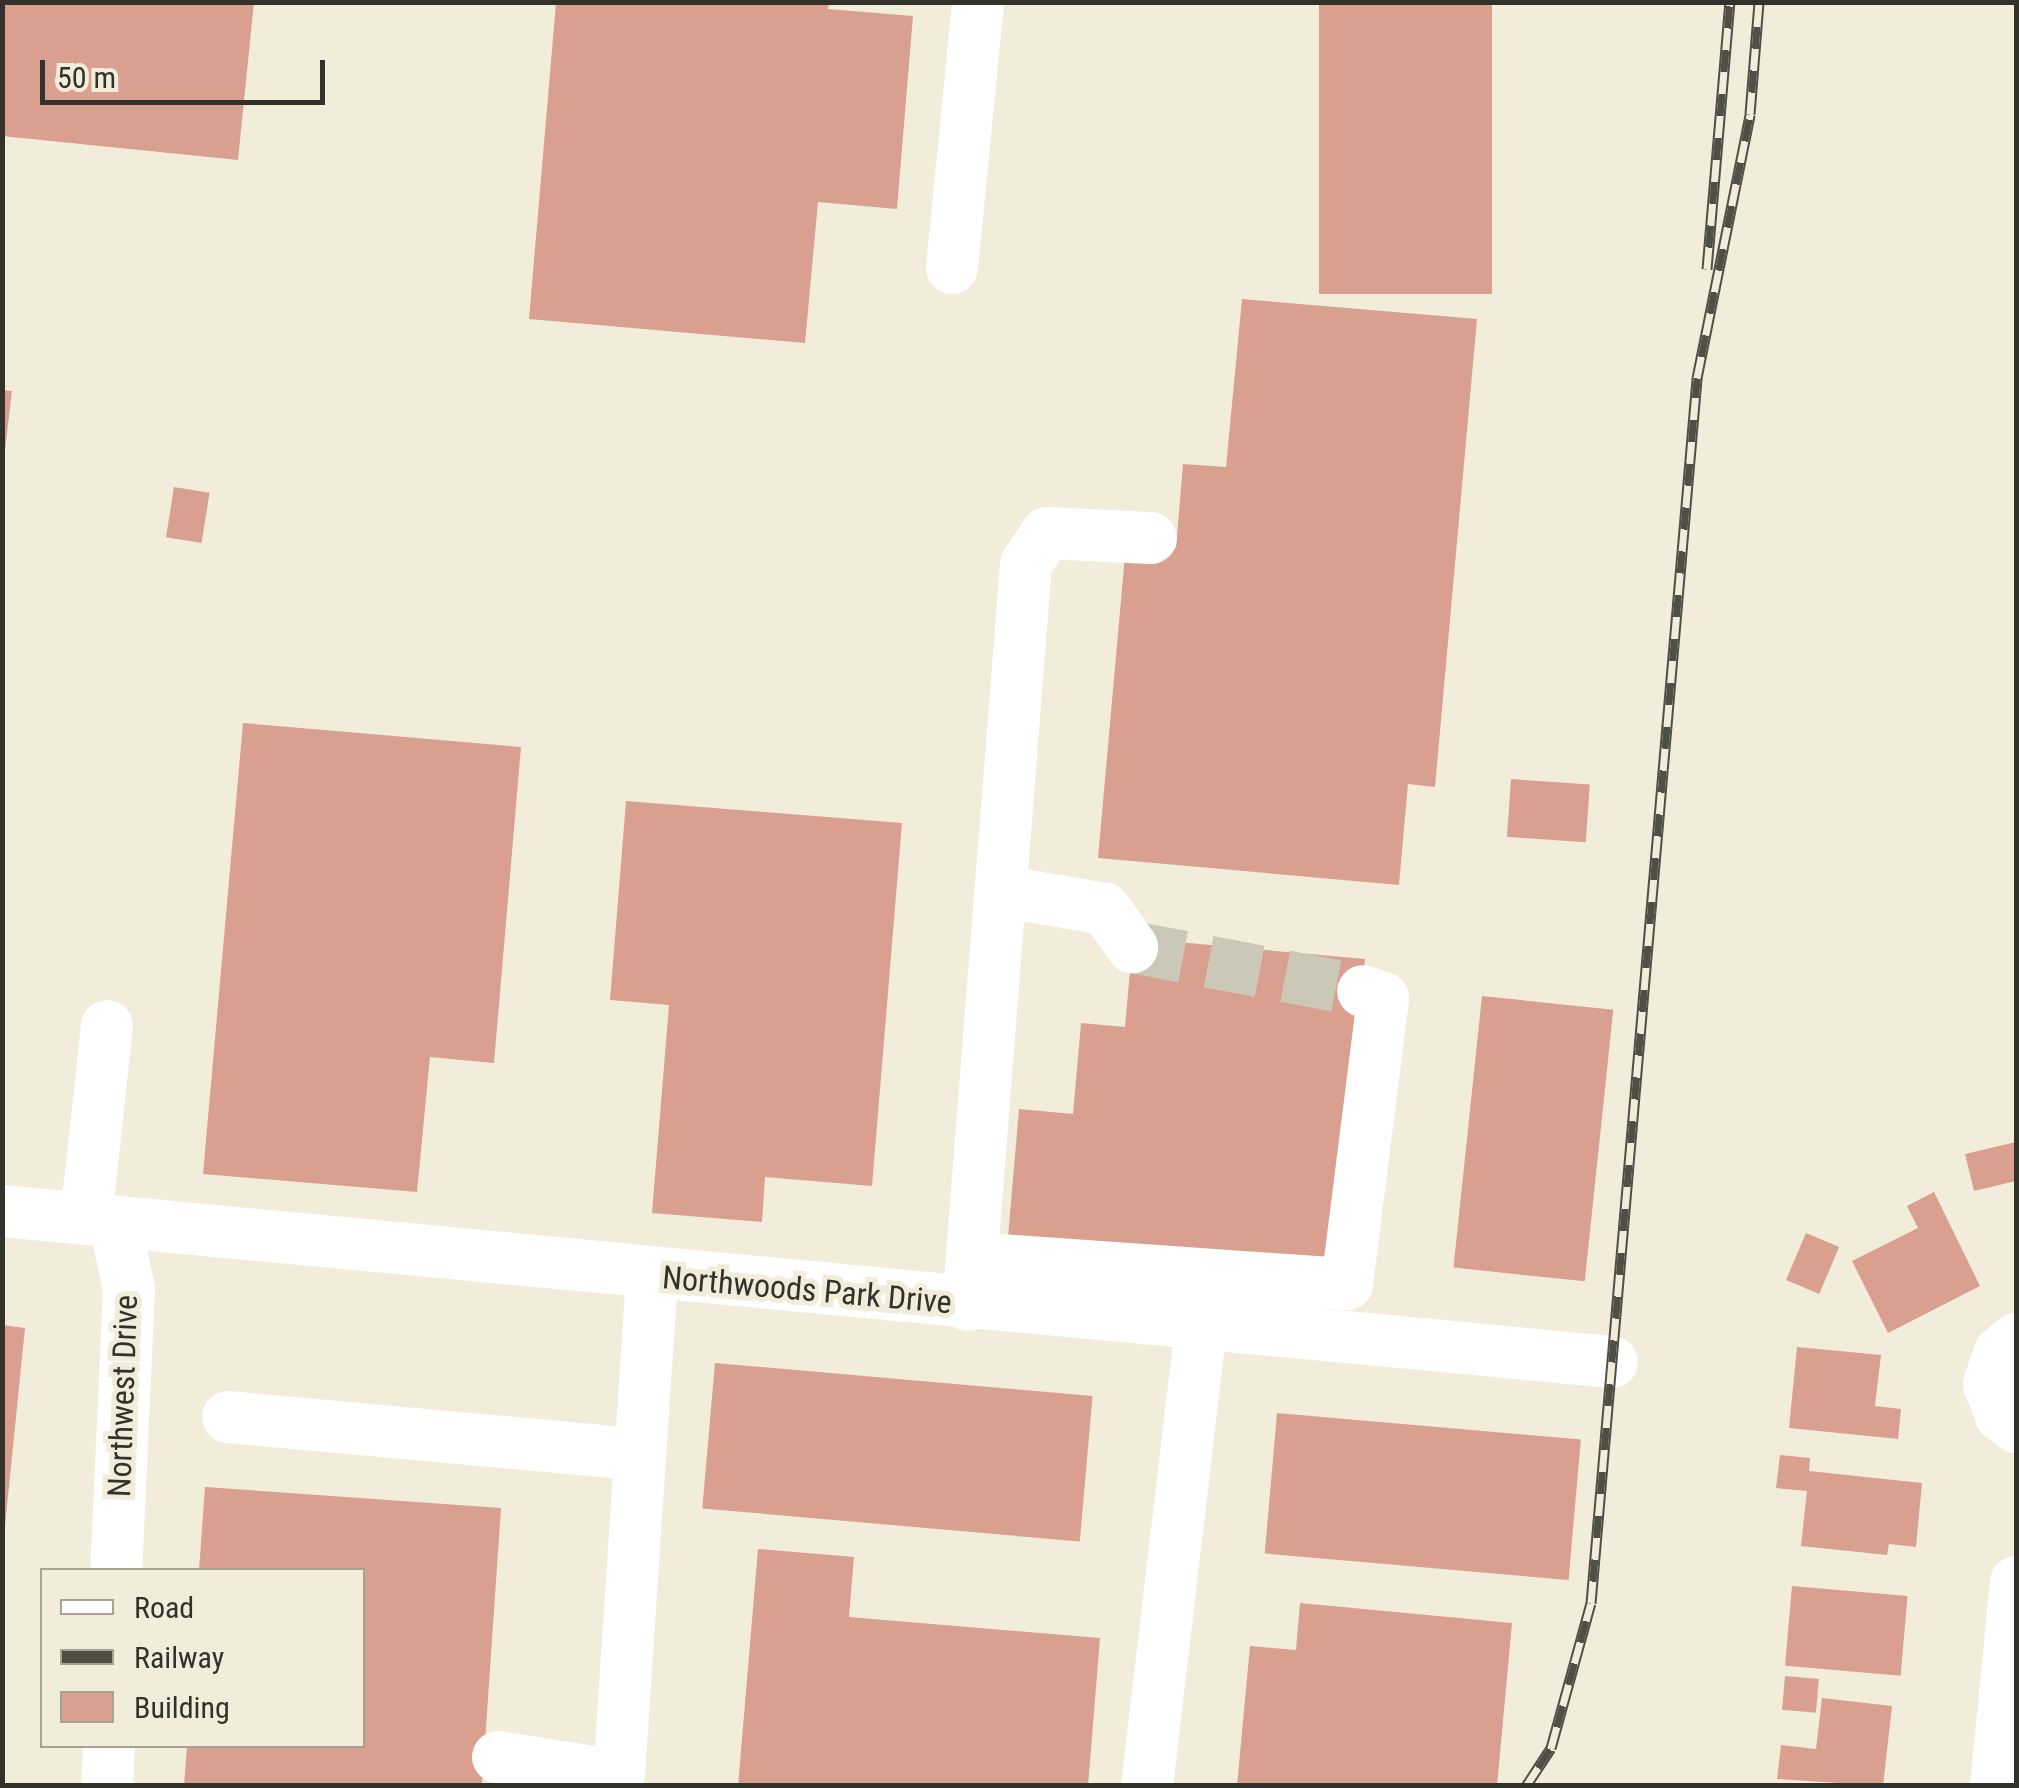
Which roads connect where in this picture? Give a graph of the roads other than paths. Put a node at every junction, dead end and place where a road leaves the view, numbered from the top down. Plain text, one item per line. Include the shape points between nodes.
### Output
1 (978, 2) edge
2 (952, 268) dead end
3 (1150, 538) dead end
4 (1005, 892) junction
5 (1132, 948) tunnel mouth
6 (1362, 991) dead end
7 (107, 1026) dead end
8 (2, 1211) edge
9 (100, 1221) junction
10 (652, 1276) junction
11 (970, 1282) junction
12 (1202, 1326) junction
13 (2016, 1339) edge
14 (1612, 1362) dead end
15 (228, 1417) dead end
16 (2016, 1428) edge
17 (637, 1454) junction
18 (116, 1568) edge
19 (2016, 1582) edge
20 (108, 1748) edge
21 (498, 1757) dead end
22 (619, 1782) edge
23 (107, 1786) edge
24 (1147, 1786) edge
25 (1996, 1786) edge

1 - 2 street
3 - 4 street via 1048,533 1026,564
4 - 5 street via 1105,909
4 - 11 street
6 - 11 street via 1384,998 1347,1284
7 - 9 street, Northwest Drive
8 - 9 street, Northwoods Park Drive
9 - 10 street, Northwoods Park Drive
9 - 18 street, Northwest Drive via 128,1289
10 - 11 street, Northwoods Park Drive
10 - 17 street
11 - 12 street, Northwoods Park Drive
12 - 14 street, Northwoods Park Drive
12 - 24 street
13 - 16 street via 2000,1352 1989,1384 2002,1416
15 - 17 street
17 - 22 street
19 - 25 street
20 - 23 street
21 - 22 street

